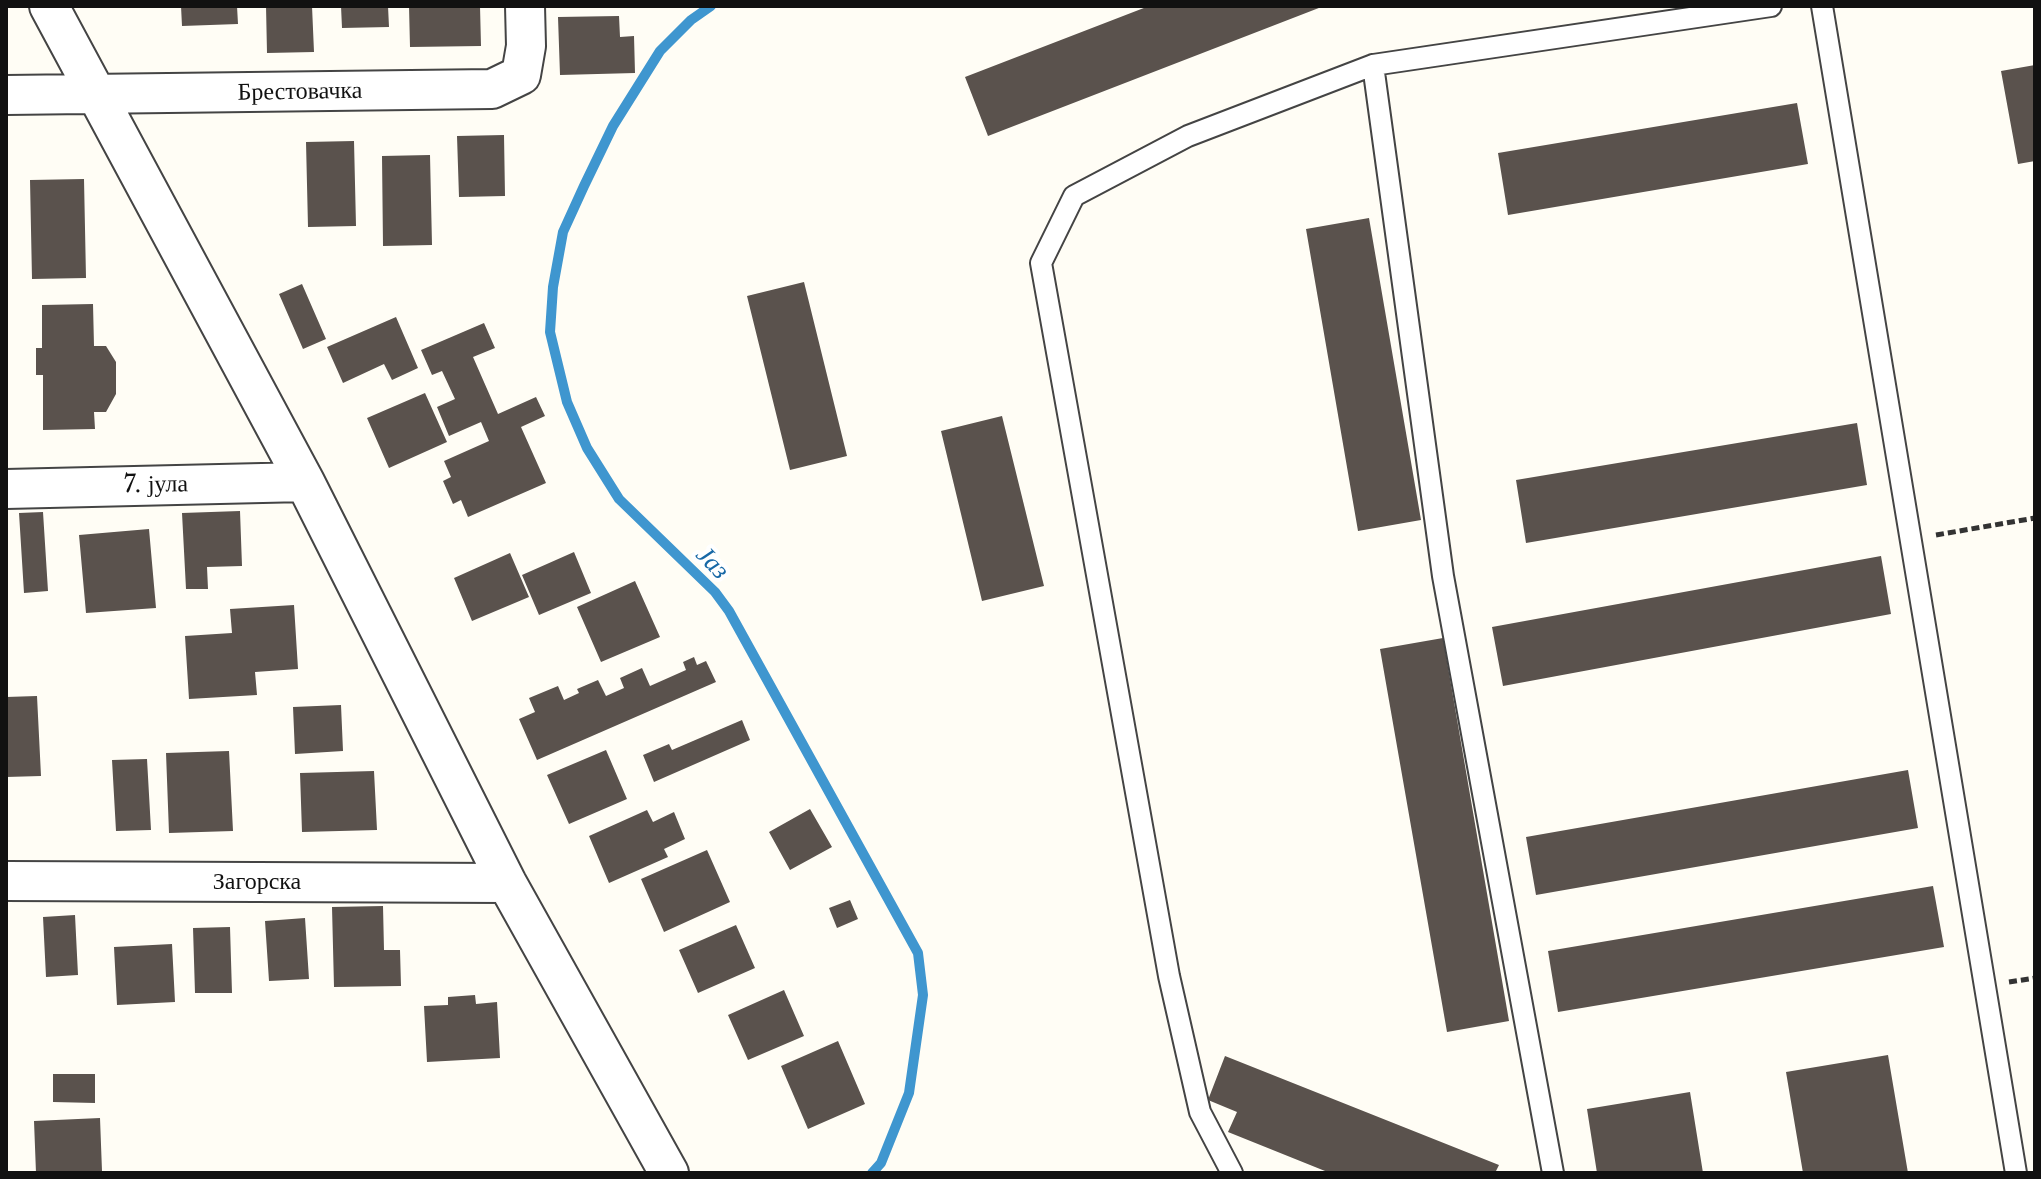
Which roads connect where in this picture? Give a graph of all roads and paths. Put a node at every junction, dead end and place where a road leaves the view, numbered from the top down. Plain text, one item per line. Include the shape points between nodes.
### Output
1 (49, 6) edge
2 (525, 6) edge
3 (1771, 6) edge
4 (1822, 6) edge
5 (1373, 65) junction
6 (6, 95) edge
7 (95, 95) junction
8 (305, 482) junction
9 (6, 489) edge
10 (2035, 518) edge
11 (1912, 540) junction
12 (6, 881) edge
13 (507, 883) junction
14 (666, 1171) edge
15 (1232, 1173) edge
16 (1553, 1173) edge
17 (2016, 1173) edge

1 - 7 street
2 - 7 street, Брестовачка via 521,75 492,89
3 - 5 lane
4 - 11 lane
5 - 15 lane via 1188,136 1074,196 1041,263 1169,976 1200,1112
5 - 16 lane via 1443,576
6 - 7 street, Брестовачка
7 - 8 street
8 - 9 street, 7. јула
8 - 13 street
10 - 11 path
11 - 17 lane
12 - 13 street, Загорска
13 - 14 street

